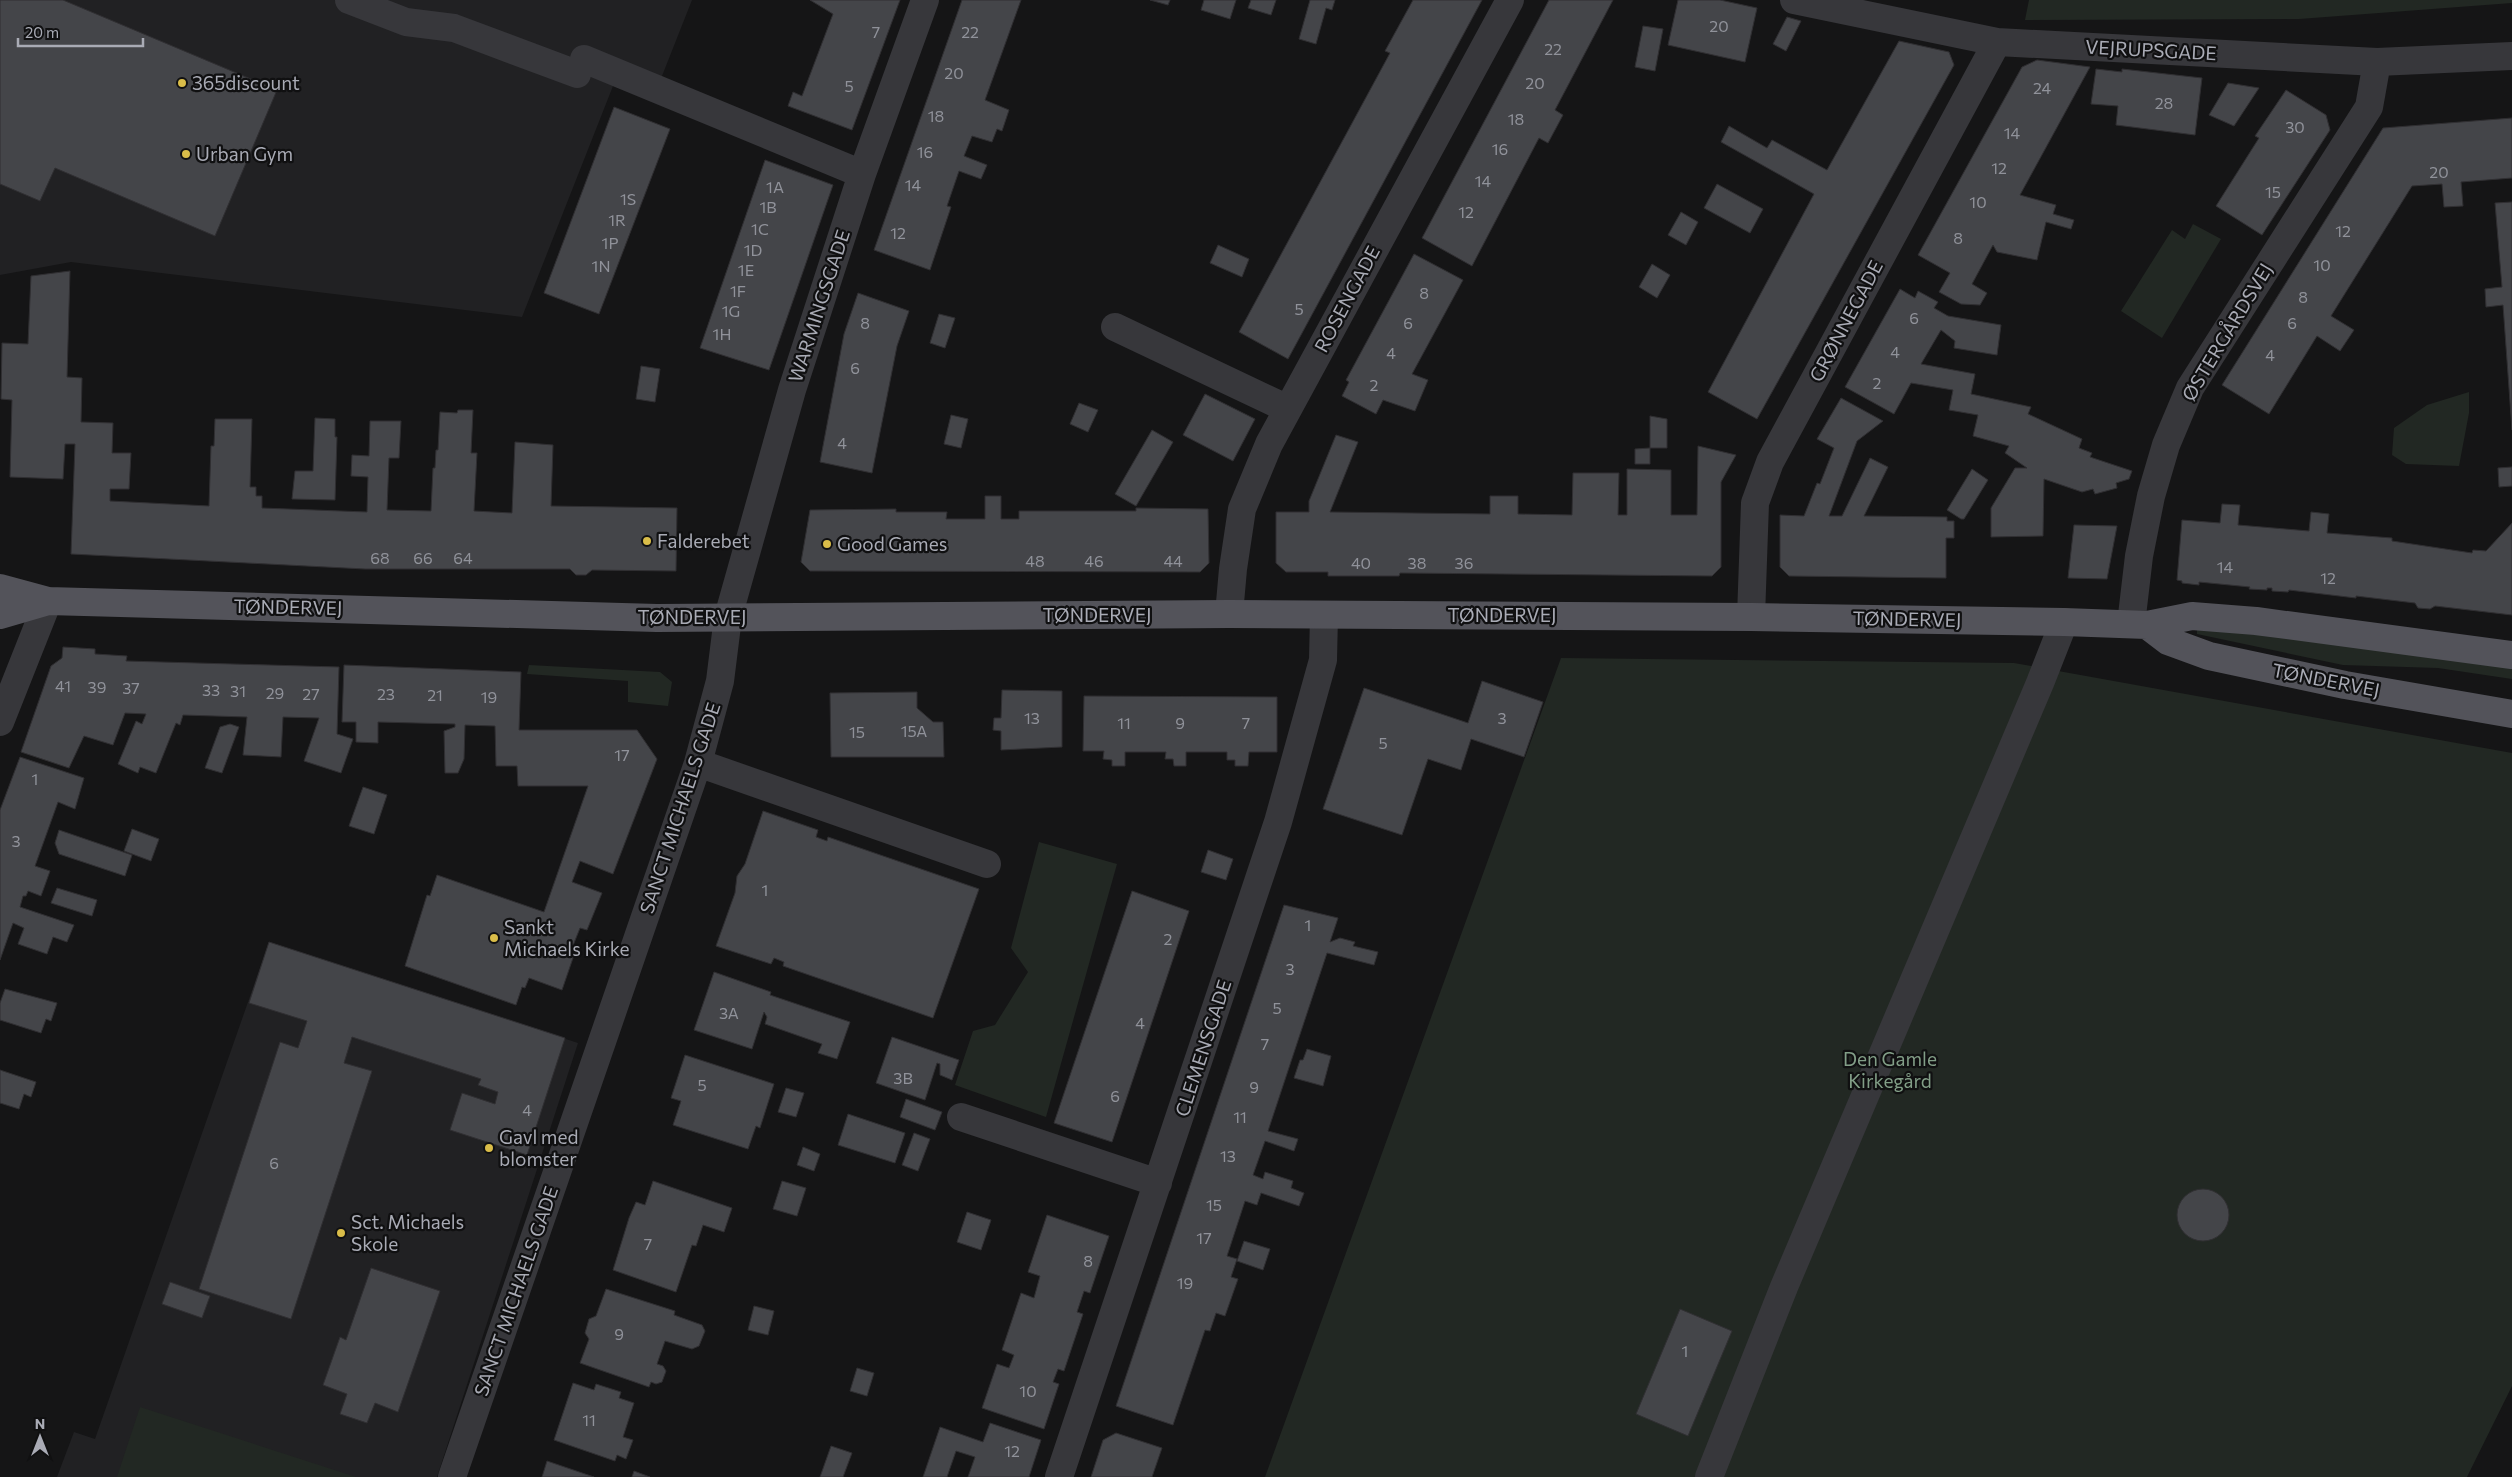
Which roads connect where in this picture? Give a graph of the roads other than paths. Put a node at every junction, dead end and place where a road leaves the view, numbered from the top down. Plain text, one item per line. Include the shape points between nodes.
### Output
1 (349, 0) edge
2 (925, 0) edge
3 (1510, 0) edge
4 (1794, 0) edge
5 (1997, 42) junction
6 (2512, 56) edge
7 (2377, 62) junction
8 (862, 174) junction
9 (1115, 328) dead end
10 (1288, 409) junction
11 (0, 588) edge
12 (48, 601) junction
13 (1229, 614) junction
14 (0, 615) edge
15 (1324, 615) junction
16 (1752, 617) junction
17 (728, 618) junction
18 (2064, 622) junction
19 (2139, 624) junction
20 (2512, 655) edge
21 (2512, 714) edge
22 (0, 722) edge
23 (698, 764) junction
24 (987, 864) dead end
25 (961, 1118) dead end
26 (1158, 1183) junction
27 (452, 1477) edge
28 (1060, 1477) edge
29 (1709, 1477) edge

1 - 8 street via 406,22 454,28 580,66
2 - 8 street, WARMINGSGADE
3 - 10 street, ROSENGADE
4 - 5 street, VEJRUPSGADE
5 - 7 street, VEJRUPSGADE
5 - 16 street, GRØNNEGADE via 1770,462 1755,503
6 - 7 street, VEJRUPSGADE
7 - 19 street, ØSTERGÅRDSVEJ via 2369,107 2190,388 2166,445 2151,496 2139,556
8 - 17 street, WARMINGSGADE via 792,390
9 - 10 street
10 - 13 street, ROSENGADE via 1269,444 1242,509
11 - 12 main road, TØNDERVEJ
12 - 14 main road, TØNDERVEJ
12 - 17 main road, TØNDERVEJ
12 - 22 street
13 - 15 main road, TØNDERVEJ
13 - 17 main road, TØNDERVEJ
15 - 16 main road, TØNDERVEJ
15 - 26 street, CLEMENSGADE via 1323,660 1278,822
16 - 18 main road, TØNDERVEJ
17 - 23 street, SANCT MICHAELS GADE via 720,681
18 - 19 main road, TØNDERVEJ
18 - 29 street via 1784,1287
19 - 20 main road, TØNDERVEJ via 2192,616 2256,621
19 - 21 main road, TØNDERVEJ via 2168,641 2209,656 2345,685
23 - 24 street
23 - 27 street, SANCT MICHAELS GADE
25 - 26 street
26 - 28 street, CLEMENSGADE

